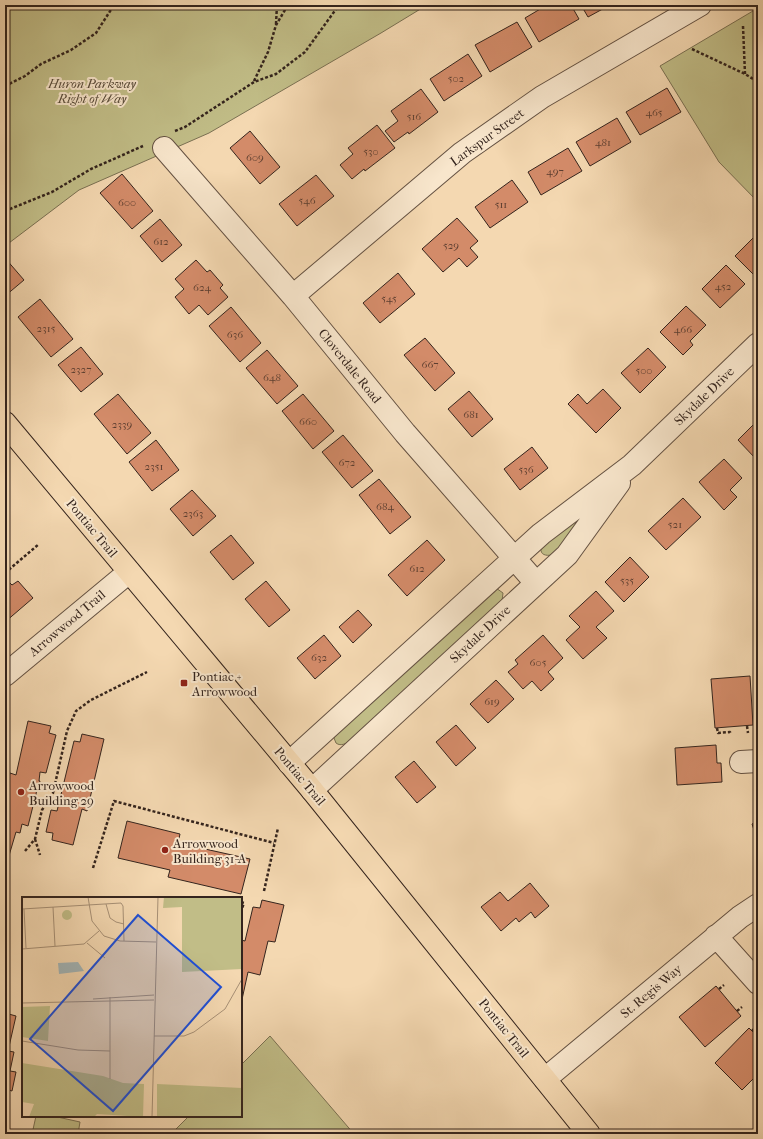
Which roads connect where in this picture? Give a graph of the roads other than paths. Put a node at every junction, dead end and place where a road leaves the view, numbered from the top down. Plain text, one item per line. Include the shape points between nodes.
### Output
1 (700, 5) edge
2 (161, 142) road end
3 (293, 296) junction
4 (758, 344) edge
5 (5, 423) edge
6 (632, 464) junction
7 (514, 558) junction
8 (129, 572) junction
9 (536, 583) junction
10 (5, 675) edge
11 (289, 763) junction
12 (312, 790) junction
13 (758, 905) edge
14 (716, 936) junction
15 (758, 983) edge
16 (545, 1079) junction
17 (589, 1134) edge

1 - 3 street, Larkspur Street via 542,98 462,153
2 - 3 street, Cloverdale Road
3 - 7 street, Cloverdale Road via 405,433
4 - 6 street, Skydale Drive
5 - 8 main road, Pontiac Trail
6 - 7 street, Skydale Drive
6 - 9 street, Skydale Drive via 567,555
7 - 9 street, Cloverdale Road
7 - 11 street, Skydale Drive
8 - 10 street, Arrowwood Trail
8 - 11 main road, Pontiac Trail
9 - 12 street, Skydale Drive
11 - 12 main road, Pontiac Trail
12 - 16 main road, Pontiac Trail
13 - 14 street, St. Regis Way
14 - 15 street
14 - 16 street, St. Regis Way
16 - 17 main road, Pontiac Trail

